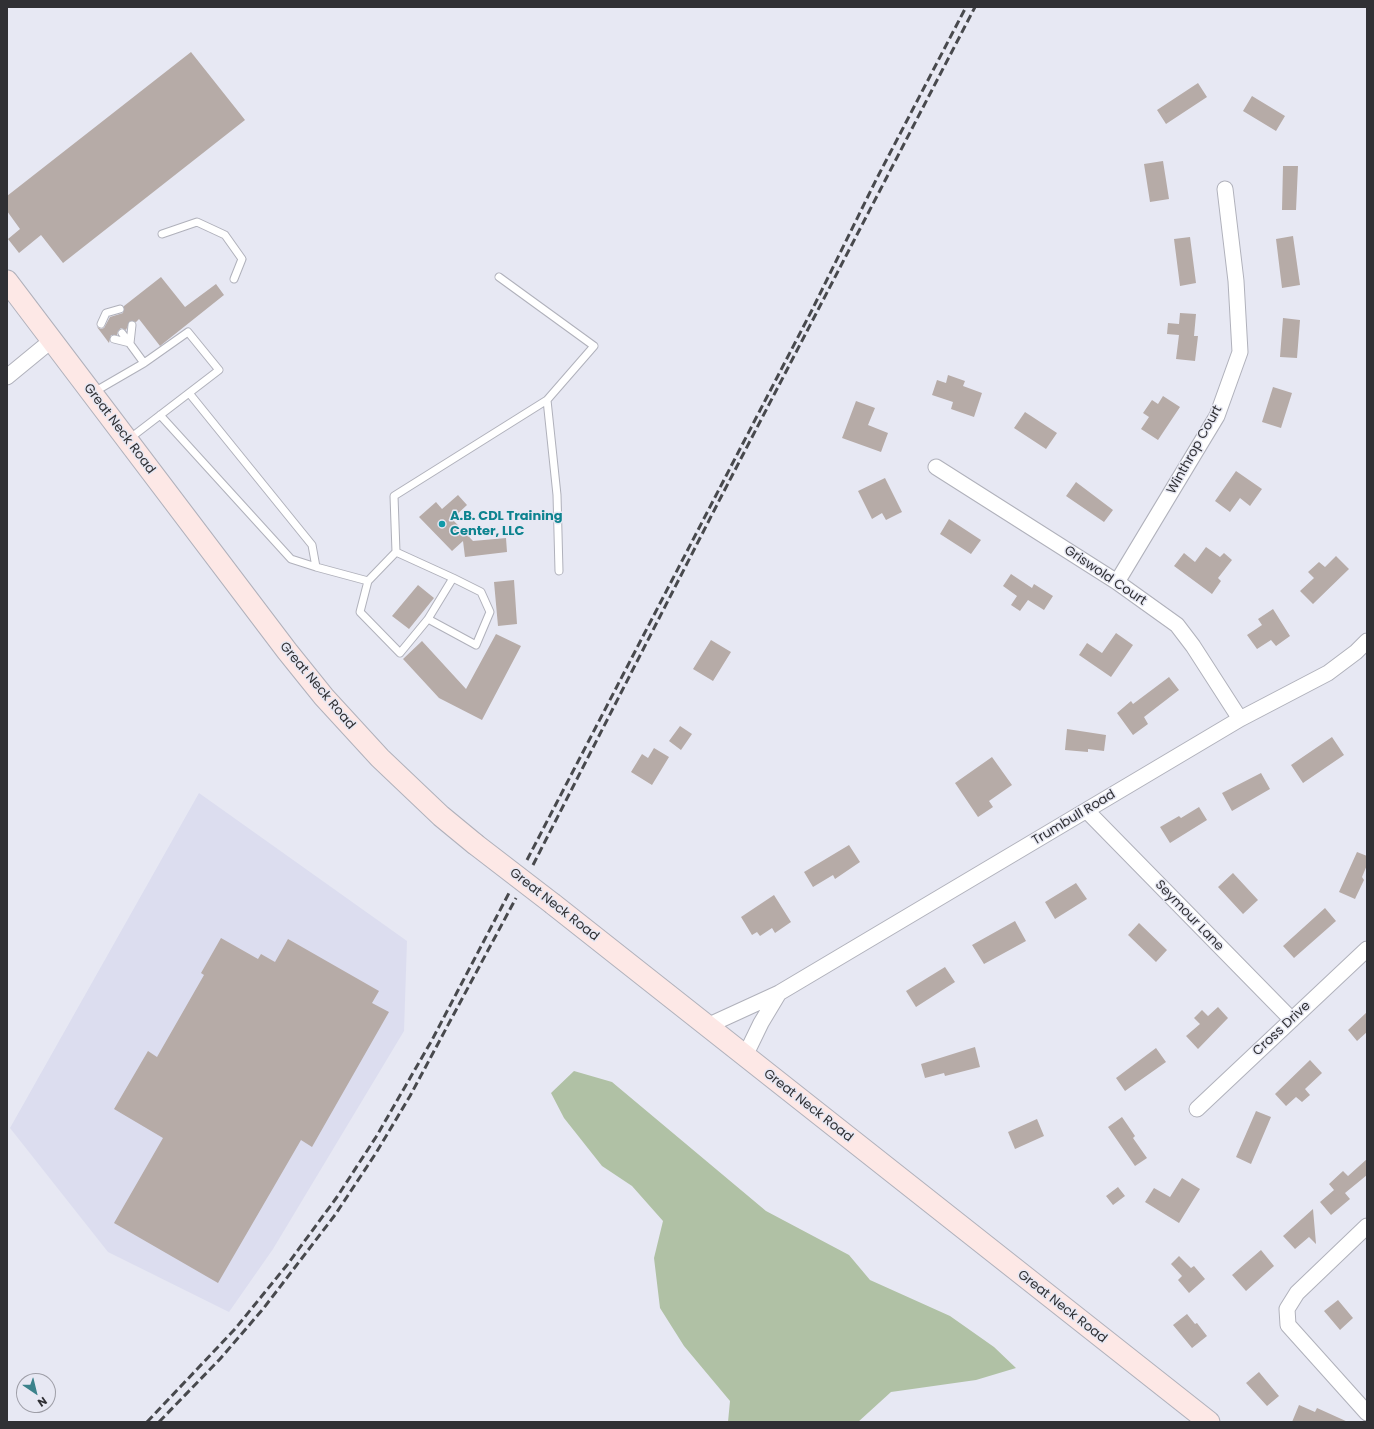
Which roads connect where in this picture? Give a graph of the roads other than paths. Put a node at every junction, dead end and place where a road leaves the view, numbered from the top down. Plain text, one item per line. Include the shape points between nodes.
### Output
1 (1225, 188) dead end
2 (162, 234) dead end
3 (499, 277) dead end
4 (234, 279) dead end
5 (7, 280) edge
6 (120, 309) dead end
7 (101, 324) dead end
8 (132, 325) dead end
9 (122, 333) dead end
10 (52, 340) junction
11 (114, 340) dead end
12 (130, 343) junction
13 (144, 363) junction
14 (7, 378) edge
15 (189, 393) junction
16 (92, 394) junction
17 (547, 400) junction
18 (160, 415) junction
19 (128, 440) junction
20 (936, 467) dead end
21 (396, 552) junction
22 (316, 567) junction
23 (559, 571) dead end
24 (452, 578) junction
25 (368, 581) junction
26 (1117, 582) junction
27 (428, 619) junction
28 (1367, 641) edge
29 (1240, 719) junction
30 (1087, 811) junction
31 (1367, 949) edge
32 (779, 993) junction
33 (1292, 1020) junction
34 (707, 1026) junction
35 (745, 1056) junction
36 (1197, 1109) dead end
37 (1367, 1226) edge
38 (1367, 1413) edge
39 (1209, 1422) edge

1 - 26 street, Winthrop Court via 1236,281 1240,352 1217,416
2 - 4 lane via 197,222 225,235 242,259
3 - 17 lane via 594,346
5 - 10 main road, Great Neck Road
6 - 7 lane via 106,313
8 - 12 lane
9 - 12 lane
10 - 14 street
10 - 16 main road, Great Neck Road
11 - 12 lane
12 - 13 lane
13 - 15 lane via 188,332 218,370
13 - 16 lane
15 - 18 lane
15 - 22 lane via 312,545
16 - 19 main road, Great Neck Road
17 - 21 lane via 394,496
17 - 23 lane via 557,495
18 - 19 lane
18 - 22 lane via 291,559
19 - 34 main road, Great Neck Road, bridge via 287,651 324,697 380,758 476,844
20 - 26 street, Griswold Court
21 - 24 lane
21 - 25 lane
22 - 25 lane
24 - 27 lane
24 - 27 lane via 480,592 490,612 476,645
25 - 27 lane via 360,612 400,652
26 - 29 street, Griswold Court via 1177,625
28 - 29 street, Trumbull Road via 1328,673
29 - 30 street, Trumbull Road
30 - 32 street, Trumbull Road
30 - 33 street, Seymour Lane
31 - 33 street, Cross Drive
32 - 34 street, Trumbull Road
32 - 35 street, Trumbull Road
33 - 36 street, Cross Drive
34 - 35 main road, Great Neck Road
35 - 39 main road, Great Neck Road
37 - 38 street via 1297,1293 1287,1309 1288,1325

